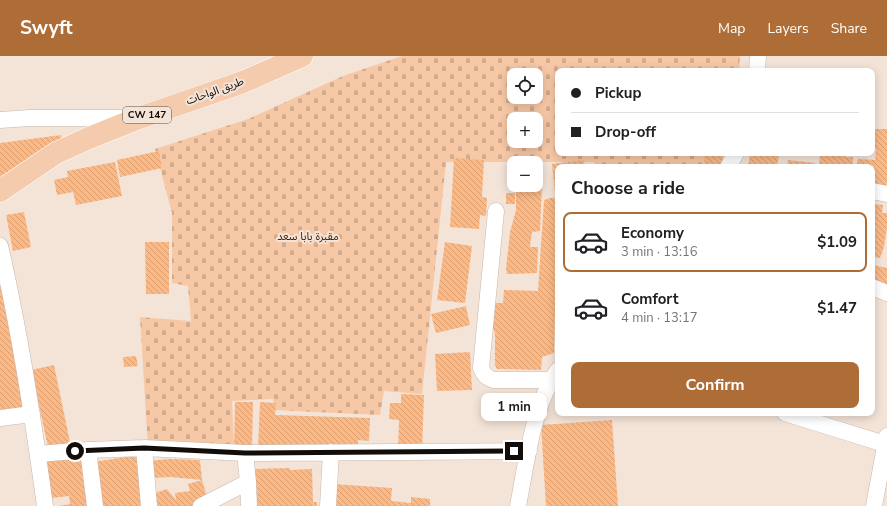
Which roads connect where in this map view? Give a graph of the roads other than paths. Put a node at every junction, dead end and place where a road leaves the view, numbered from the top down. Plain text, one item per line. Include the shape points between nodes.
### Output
1 (302, 56) edge
2 (758, 56) edge
3 (757, 68) edge
4 (139, 118) junction
5 (0, 120) edge
6 (0, 191) edge
7 (875, 192) edge
8 (887, 194) edge
9 (496, 211) dead end
10 (0, 246) edge
11 (875, 288) edge
12 (887, 293) edge
13 (554, 375) edge
14 (32, 414) junction
15 (796, 416) edge
16 (0, 418) edge
17 (886, 440) edge
18 (144, 448) junction
19 (88, 450) junction
20 (529, 451) junction
21 (331, 452) junction
22 (245, 453) junction
23 (38, 454) junction
24 (248, 482) junction
25 (45, 506) edge
26 (95, 506) edge
27 (149, 506) edge
28 (201, 506) edge
29 (249, 506) edge
30 (328, 506) edge
31 (518, 506) edge
32 (874, 506) edge

1 - 4 main road, طريق الواحات / CW 147 via 243,82
2 - 3 street
4 - 5 street
4 - 6 main road, طريق الواحات / CW 147 via 56,153
7 - 8 street
9 - 13 street via 481,368 483,374 493,380
10 - 14 street via 11,292
11 - 12 street
13 - 20 street via 538,412
14 - 16 street
14 - 23 street
15 - 17 street
17 - 32 street
18 - 19 street
18 - 22 street
18 - 27 street
19 - 23 street
19 - 26 street
20 - 21 street
20 - 31 street
21 - 22 street
21 - 30 street
22 - 24 street
23 - 25 street
24 - 28 street
24 - 29 street

